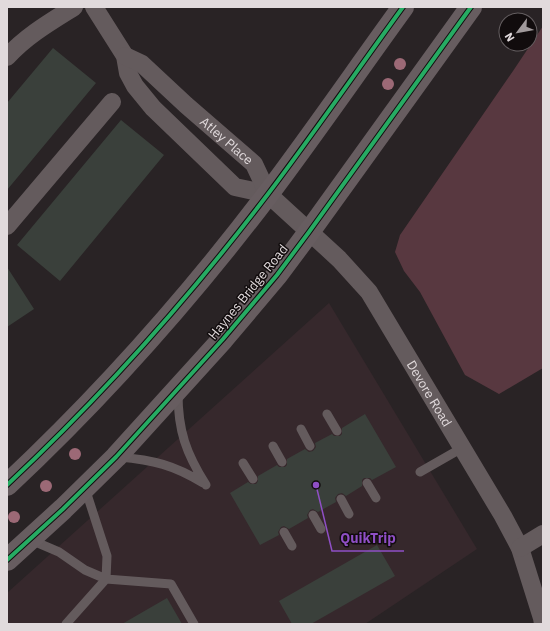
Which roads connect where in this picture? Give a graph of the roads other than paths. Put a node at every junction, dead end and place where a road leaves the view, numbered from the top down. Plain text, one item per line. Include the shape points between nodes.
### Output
1 (74, 7) edge
2 (94, 7) edge
3 (404, 7) edge
4 (471, 7) edge
5 (125, 56) junction
6 (7, 57) edge
7 (176, 95) junction
8 (112, 102) dead end
9 (162, 116) junction
10 (268, 194) junction
11 (8, 222) edge
12 (309, 232) junction
13 (178, 388) junction
14 (327, 414) dead end
15 (301, 429) dead end
16 (337, 431) dead end
17 (273, 446) dead end
18 (310, 446) dead end
19 (462, 448) junction
20 (116, 457) junction
21 (282, 462) dead end
22 (243, 463) dead end
23 (420, 472) dead end
24 (253, 479) dead end
25 (367, 483) dead end
26 (7, 484) edge
27 (85, 487) junction
28 (376, 498) dead end
29 (341, 499) dead end
30 (349, 514) dead end
31 (313, 515) dead end
32 (321, 529) dead end
33 (284, 532) dead end
34 (543, 534) edge
35 (29, 540) junction
36 (292, 546) dead end
37 (520, 548) junction
38 (7, 560) edge
39 (106, 579) junction
40 (66, 624) edge
41 (194, 624) edge
42 (543, 624) edge

1 - 6 street via 18,45
2 - 5 street, Atley Place
3 - 10 main road
4 - 12 main road, Haynes Bridge Road
5 - 7 street, Atley Place via 142,64
5 - 9 street, Atley Place via 128,73 135,86
7 - 9 street
7 - 10 street, Atley Place via 254,164
8 - 11 street
9 - 10 street, Atley Place via 235,187
10 - 12 street, Devore Road
10 - 26 main road via 192,290 143,346 64,430
12 - 13 main road, Haynes Bridge Road via 223,339
12 - 19 street, Devore Road via 339,259 368,292
13 - 20 main road, Haynes Bridge Road
13 - 20 lane via 178,410 184,444 206,485 187,473 167,465 143,459
14 - 16 lane
15 - 18 lane
17 - 21 lane
19 - 23 lane
19 - 37 street, Devore Road
20 - 27 main road, Haynes Bridge Road
22 - 24 lane
25 - 28 lane
27 - 35 main road, Haynes Bridge Road
27 - 39 lane via 107,556
29 - 30 lane
31 - 32 lane
33 - 36 lane
34 - 37 street
35 - 38 main road, Haynes Bridge Road
35 - 39 lane via 59,552 85,570
37 - 42 street, Devore Road
39 - 40 lane
39 - 41 lane via 171,584

